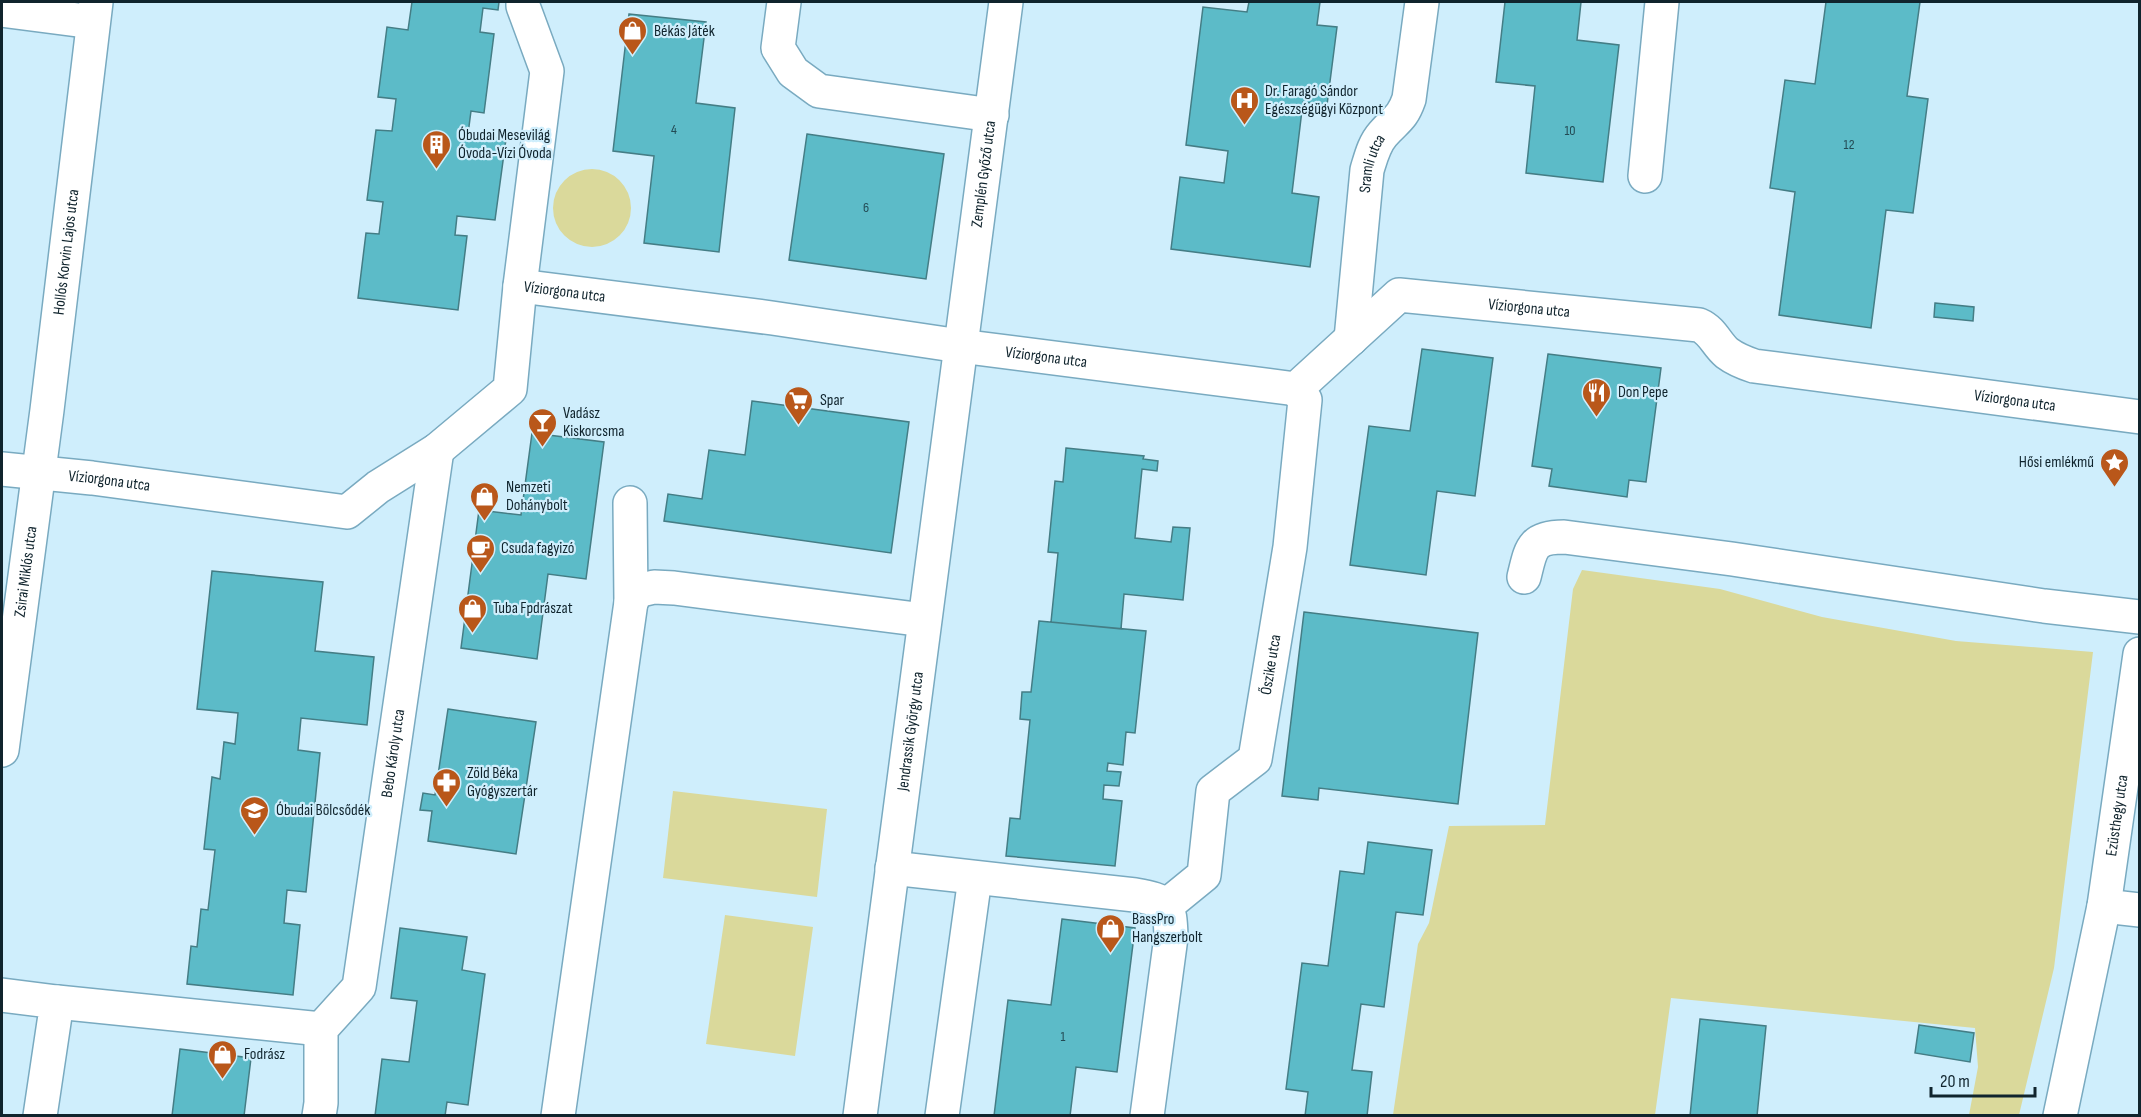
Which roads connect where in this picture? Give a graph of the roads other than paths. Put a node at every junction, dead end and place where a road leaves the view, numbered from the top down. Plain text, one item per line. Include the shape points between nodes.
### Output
1 (523, 2) edge
2 (784, 2) edge
3 (1006, 2) edge
4 (1422, 2) edge
5 (1662, 2) edge
6 (2, 10) edge
7 (94, 12) edge
8 (992, 116) junction
9 (1645, 176) dead end
10 (520, 286) junction
11 (1351, 339) junction
12 (960, 346) junction
13 (1296, 389) junction
14 (2139, 417) edge
15 (437, 450) junction
16 (2, 469) edge
17 (36, 487) junction
18 (630, 503) dead end
19 (1524, 577) dead end
20 (631, 602) junction
21 (2139, 617) edge
22 (924, 620) junction
23 (2139, 654) edge
24 (5, 689) edge
25 (2, 750) edge
26 (892, 868) junction
27 (975, 878) junction
28 (1166, 906) junction
29 (2104, 906) junction
30 (2139, 910) edge
31 (2, 995) edge
32 (57, 1002) junction
33 (321, 1029) junction
34 (40, 1116) edge
35 (319, 1116) edge
36 (558, 1116) edge
37 (860, 1116) edge
38 (942, 1116) edge
39 (1146, 1116) edge
40 (2060, 1116) edge

1 - 10 street via 547,71
2 - 8 street via 778,48 793,72 819,91
3 - 8 street, Zemplén Győző utca
4 - 11 street, Sramli utca via 1409,99 1404,114 1374,147 1367,170
5 - 9 street
6 - 7 street
7 - 17 street, Hollós Korvin Lajos utca
8 - 12 street, Zemplén Győző utca
10 - 12 street, Víziorgona utca
10 - 15 street, Víziorgona utca via 510,389
11 - 13 street, Víziorgona utca
11 - 14 street, Víziorgona utca via 1399,295 1414,296 1699,325 1727,353 1754,366
12 - 13 street, Víziorgona utca
12 - 22 street, Jendrassik György utca
13 - 28 street, Őszike utca via 1305,400 1290,547 1255,759 1213,791 1203,875
15 - 17 street, Víziorgona utca via 378,487 347,512 92,478
15 - 33 street, Bebo Károly utca via 359,987
16 - 17 street, Víziorgona utca
17 - 24 street, Zsirai Miklós utca
18 - 20 street
19 - 21 street via 1530,552 1538,542 1547,537 1564,537
20 - 22 street via 637,591 674,588
20 - 36 street
22 - 26 street, Jendrassik György utca
23 - 29 street, Ezüsthegy utca
24 - 25 street, Zsirai Miklós utca
26 - 27 street
26 - 37 street, Jendrassik György utca
27 - 28 street via 1135,895 1158,899
27 - 38 street
28 - 39 street via 1171,937
29 - 30 street
29 - 40 street, Ezüsthegy utca
31 - 32 street
32 - 33 street
32 - 34 street
33 - 35 street

